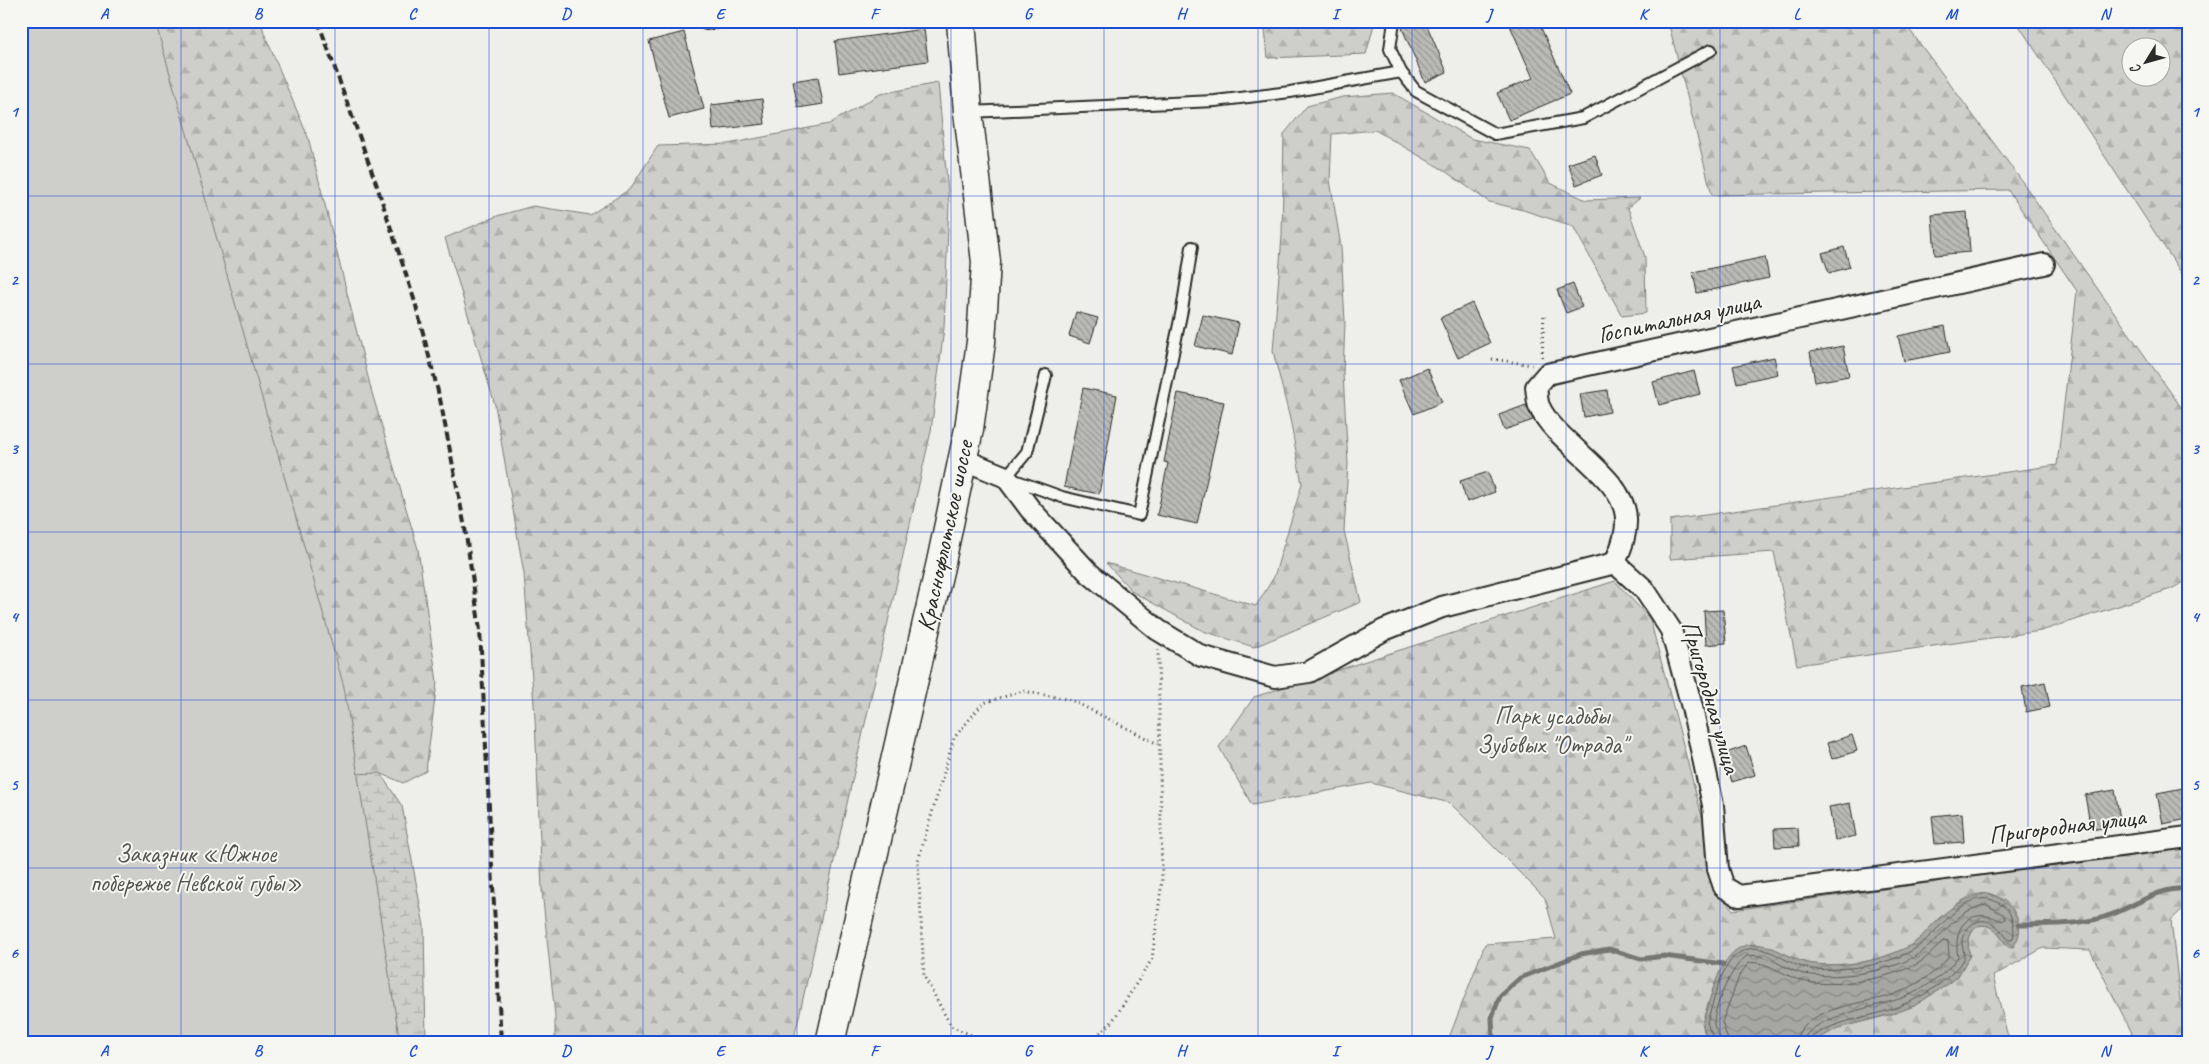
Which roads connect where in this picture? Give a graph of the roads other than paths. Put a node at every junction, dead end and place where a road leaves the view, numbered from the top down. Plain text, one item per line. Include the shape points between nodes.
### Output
1 (706, 21) edge
2 (725, 21) edge
3 (961, 21) edge
4 (1394, 21) edge
5 (1711, 50) dead end
6 (1401, 72) junction
7 (968, 112) junction
8 (1192, 247) dead end
9 (2044, 264) dead end
10 (1046, 375) dead end
11 (962, 459) junction
12 (1006, 477) junction
13 (1615, 563) junction
14 (2188, 837) edge
15 (830, 1043) edge

1 - 2 lane via 706,24
3 - 7 main road, Краснофлотское шоссе
4 - 6 lane via 1390,49
5 - 6 lane via 1583,118 1495,134 1416,91
6 - 7 lane via 1290,92 1215,101
7 - 11 main road, Краснофлотское шоссе via 986,262 981,342
8 - 12 lane via 1139,514 1062,497
9 - 13 street, Госпитальная улица via 1543,370 1536,387 1539,405 1548,420 1619,494 1626,517 1625,537
10 - 12 lane via 1027,452
11 - 12 street
11 - 15 main road, Краснофлотское шоссе
12 - 13 street via 1030,509 1089,573 1158,630 1201,656 1274,677 1308,672 1384,630 1442,607
13 - 14 street, Пригородная улица via 1644,590 1670,630 1692,707 1713,805 1718,868 1724,887 1739,896

